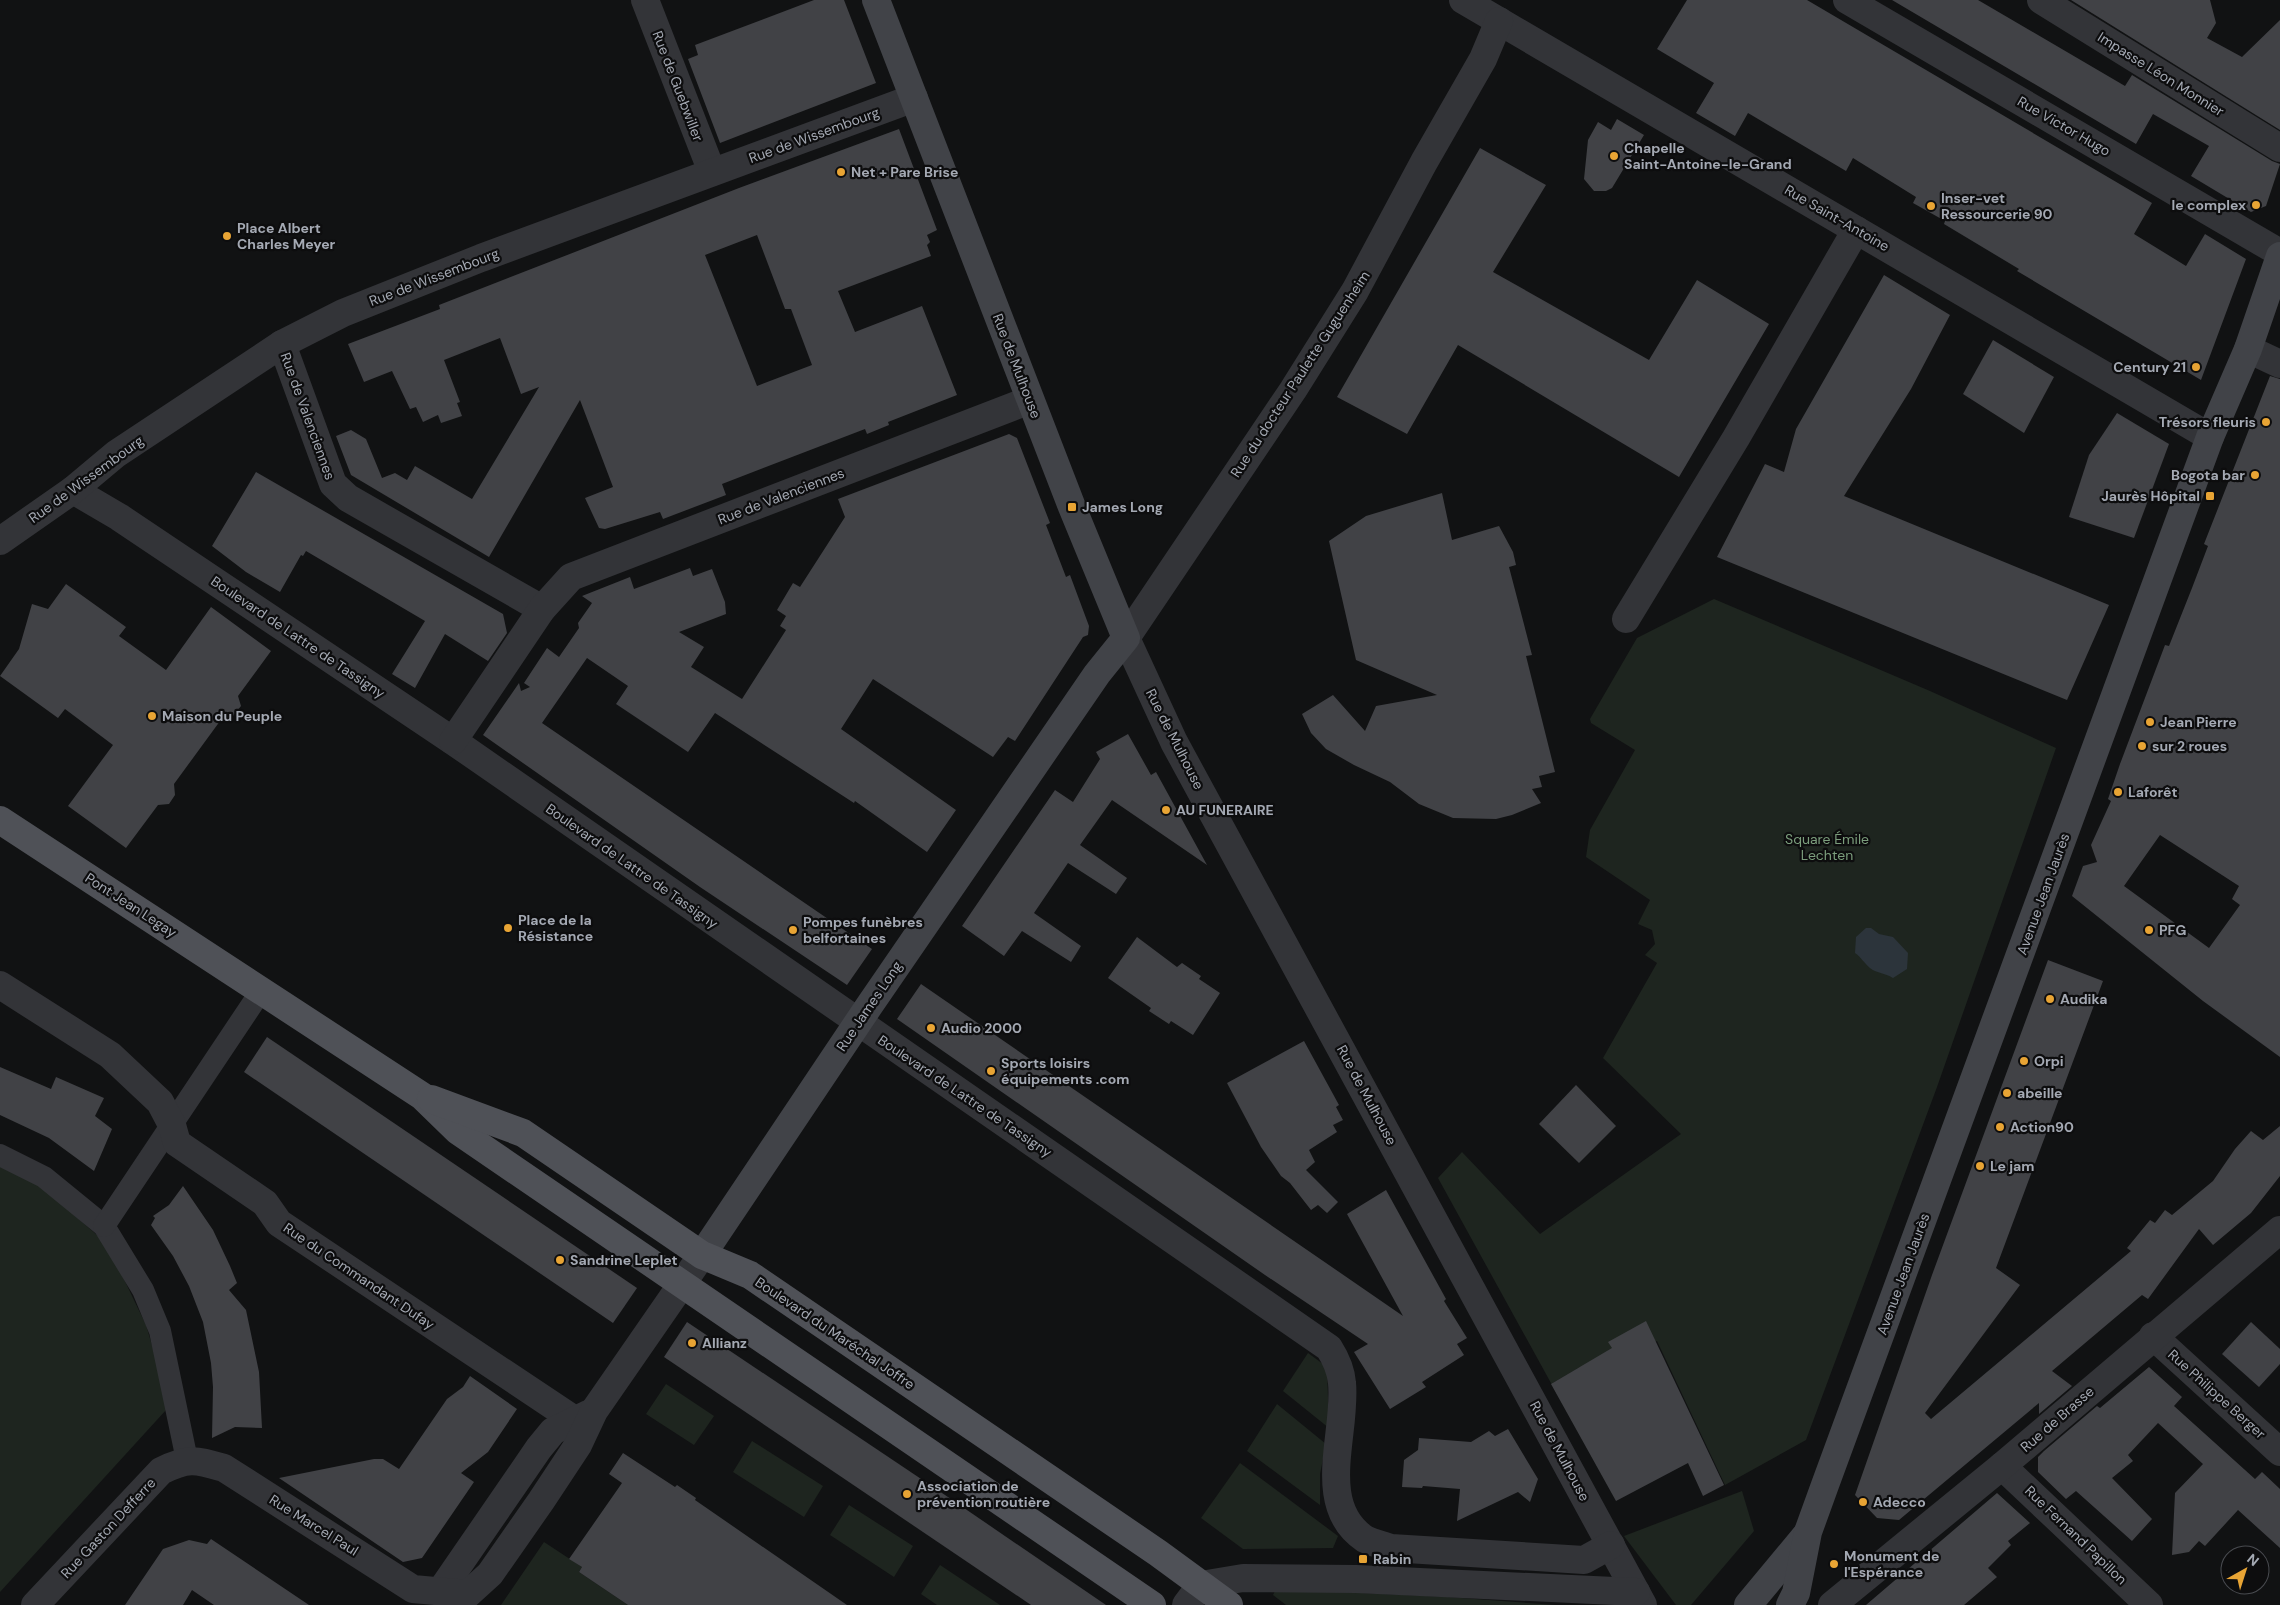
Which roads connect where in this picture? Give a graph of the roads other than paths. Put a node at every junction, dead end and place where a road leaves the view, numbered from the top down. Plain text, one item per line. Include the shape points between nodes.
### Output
1 (876, 0) edge
2 (1463, 0) edge
3 (1847, 0) edge
4 (2041, 0) edge
5 (647, 1) edge
6 (1499, 21) junction
7 (914, 98) junction
8 (2280, 148) edge
9 (712, 172) junction
10 (1856, 230) junction
11 (2280, 255) edge
12 (282, 344) junction
13 (2248, 349) junction
14 (2280, 364) edge
15 (1030, 400) junction
16 (2210, 437) junction
17 (73, 490) junction
18 (0, 541) edge
19 (542, 610) junction
20 (1626, 619) dead end
21 (1126, 638) junction
22 (453, 742) junction
23 (0, 820) edge
24 (0, 985) edge
25 (261, 991) junction
26 (858, 1022) junction
27 (422, 1096) junction
28 (172, 1125) junction
29 (0, 1155) edge
30 (104, 1226) junction
31 (2280, 1230) edge
32 (702, 1254) junction
33 (682, 1284) junction
34 (2153, 1336) junction
35 (585, 1416) junction
36 (2280, 1452) edge
37 (186, 1460) junction
38 (2002, 1466) junction
39 (1808, 1532) junction
40 (1611, 1545) junction
41 (1193, 1595) edge
42 (1640, 1598) edge
43 (439, 1599) edge
44 (35, 1605) edge
45 (1152, 1605) edge
46 (1229, 1605) edge
47 (1748, 1605) edge
48 (1790, 1605) edge
49 (1832, 1605) edge
50 (2149, 1605) edge

1 - 7 main road, Rue de Mulhouse
2 - 6 street, Rue Saint-Antoine
3 - 11 street, Rue Victor Hugo
4 - 8 street, Impasse Léon Monnier
5 - 9 street, Rue de Guebwiller
6 - 10 street, Rue Saint-Antoine
6 - 21 street, Rue du docteur Paulette Guguenheim via 1483,58 1355,291 1293,390
7 - 9 street, Rue de Wissembourg
7 - 15 main road, Rue de Mulhouse
9 - 12 street, Rue de Wissembourg via 342,312
10 - 16 street, Rue Saint-Antoine
10 - 20 street
11 - 13 main road, Avenue Jean Jaurès
12 - 17 street, Rue de Wissembourg via 116,454
12 - 19 street, Rue de Valenciennes via 333,484 348,498
13 - 14 street
13 - 16 main road, Avenue Jean Jaurès
15 - 19 street, Rue de Valenciennes via 571,577
15 - 21 main road, Rue de Mulhouse
16 - 39 main road, Avenue Jean Jaurès
17 - 18 street, Rue de Wissembourg
17 - 22 street, Boulevard de Lattre de Tassigny via 119,517
19 - 22 street, Rue de Valenciennes
21 - 26 main road, Rue James Long via 1097,674
21 - 40 street, Rue de Mulhouse via 1174,742
22 - 26 street, Boulevard de Lattre de Tassigny
23 - 25 main road, Pont Jean Legay
24 - 28 street, Rue du Commandant Dufay via 110,1055 160,1102
25 - 27 main road, Boulevard du Maréchal Joffre
25 - 28 street
26 - 32 main road, Rue James Long
26 - 40 street, Boulevard de Lattre de Tassigny via 1329,1348 1339,1364 1342,1384 1336,1492 1344,1518 1366,1539 1391,1548 1584,1560
27 - 32 main road, Boulevard du Maréchal Joffre via 523,1133
27 - 33 main road, Boulevard du Maréchal Joffre via 458,1131
28 - 30 street
28 - 35 street, Rue du Commandant Dufay via 176,1143 265,1203 279,1223
29 - 30 street via 44,1177
30 - 37 street via 143,1290 160,1331
31 - 34 street, Rue de Brasse
32 - 33 street, Rue Marcel Paul
32 - 41 main road, Boulevard du Maréchal Joffre via 750,1275 1158,1553
33 - 35 street, Rue Marcel Paul
33 - 45 main road, Boulevard du Maréchal Joffre
34 - 36 street, Rue Philippe Berger
34 - 38 street, Rue de Brasse
35 - 43 street, Rue Marcel Paul via 578,1445 490,1574 468,1594
37 - 43 street, Rue Marcel Paul via 224,1468 413,1589
37 - 44 street, Rue Gaston Defferre via 161,1471
38 - 49 street, Rue de Brasse
38 - 50 street, Rue Fernand Papillon
39 - 47 main road
39 - 48 main road via 1796,1593
40 - 42 street, Rue de Mulhouse
41 - 42 street via 1243,1578 1337,1579
41 - 46 main road, Boulevard du Maréchal Joffre

